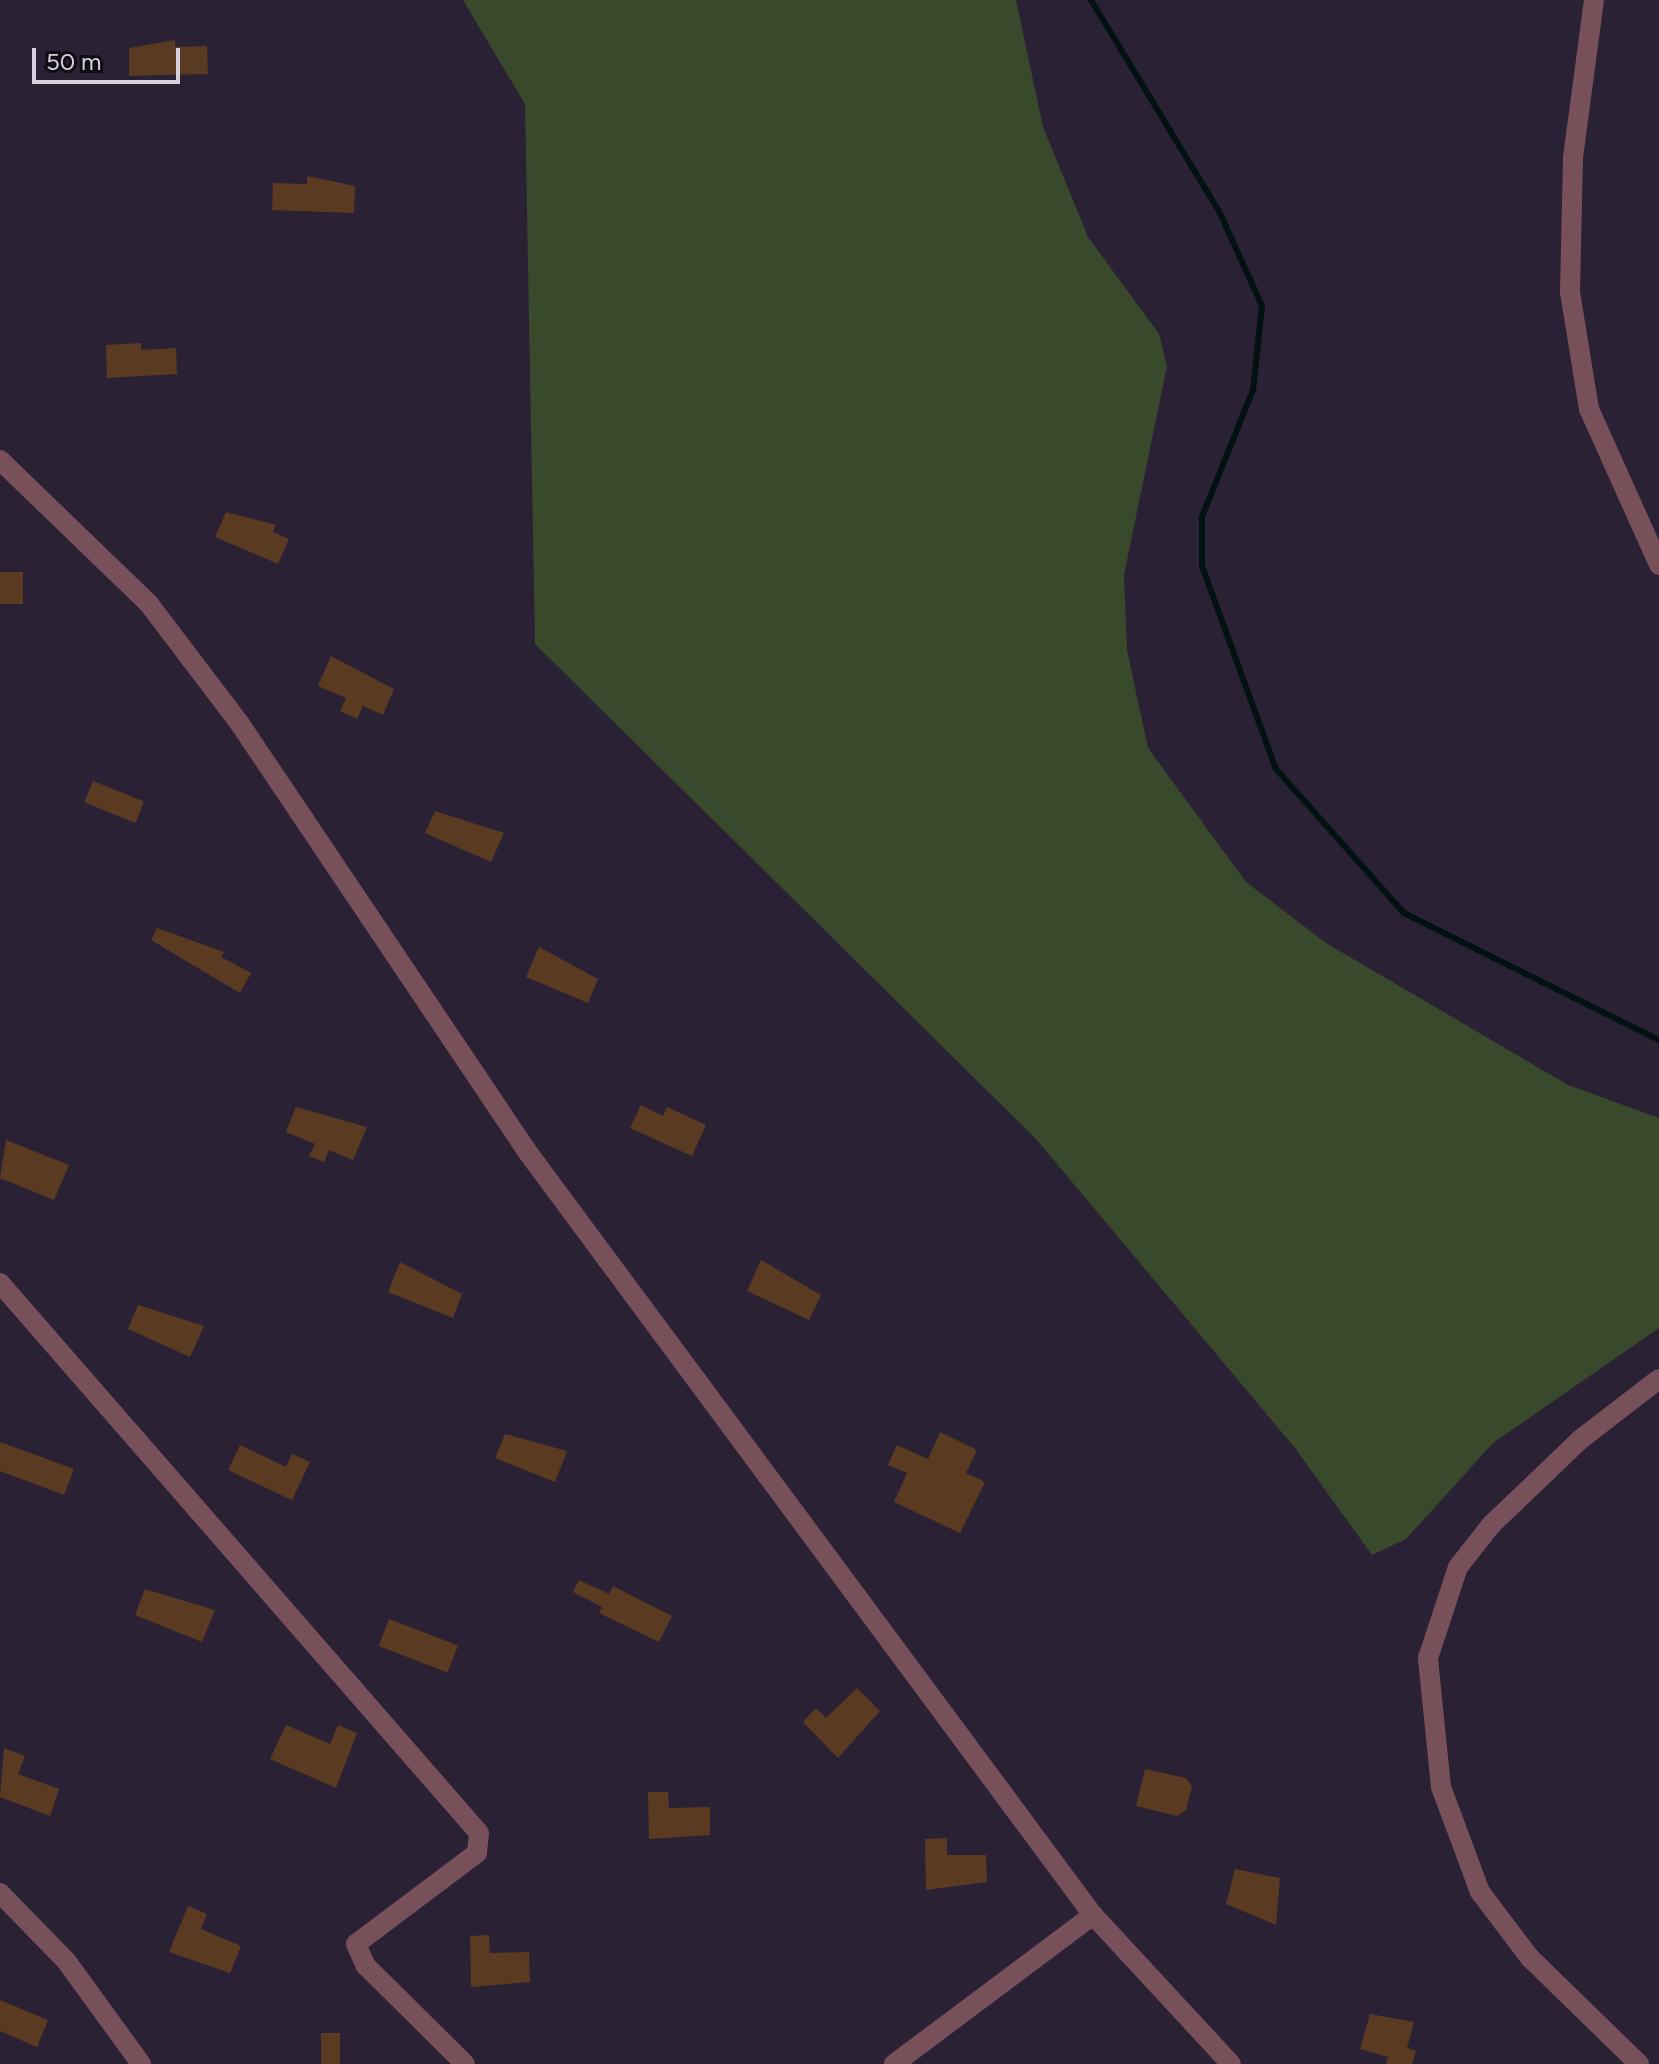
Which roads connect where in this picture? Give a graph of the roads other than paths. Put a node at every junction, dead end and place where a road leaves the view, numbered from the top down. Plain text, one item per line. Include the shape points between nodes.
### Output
1 (1594, 0) edge
2 (0, 460) edge
3 (1659, 565) edge
4 (0, 1283) edge
5 (1659, 1379) edge
6 (0, 1893) edge
7 (1093, 1915) junction
8 (141, 2064) edge
9 (465, 2064) edge
10 (894, 2064) edge
11 (1231, 2064) edge
12 (1639, 2064) edge

1 - 3 street via 1573,158 1570,292 1589,409
2 - 7 street via 149,604 240,724 529,1154
4 - 9 street via 479,1833 477,1853 356,1944 405,2009
5 - 12 street via 1592,1430 1491,1525 1458,1567 1428,1658 1441,1787 1480,1892 1530,1958
6 - 8 street via 67,1962
7 - 10 street
7 - 11 street

